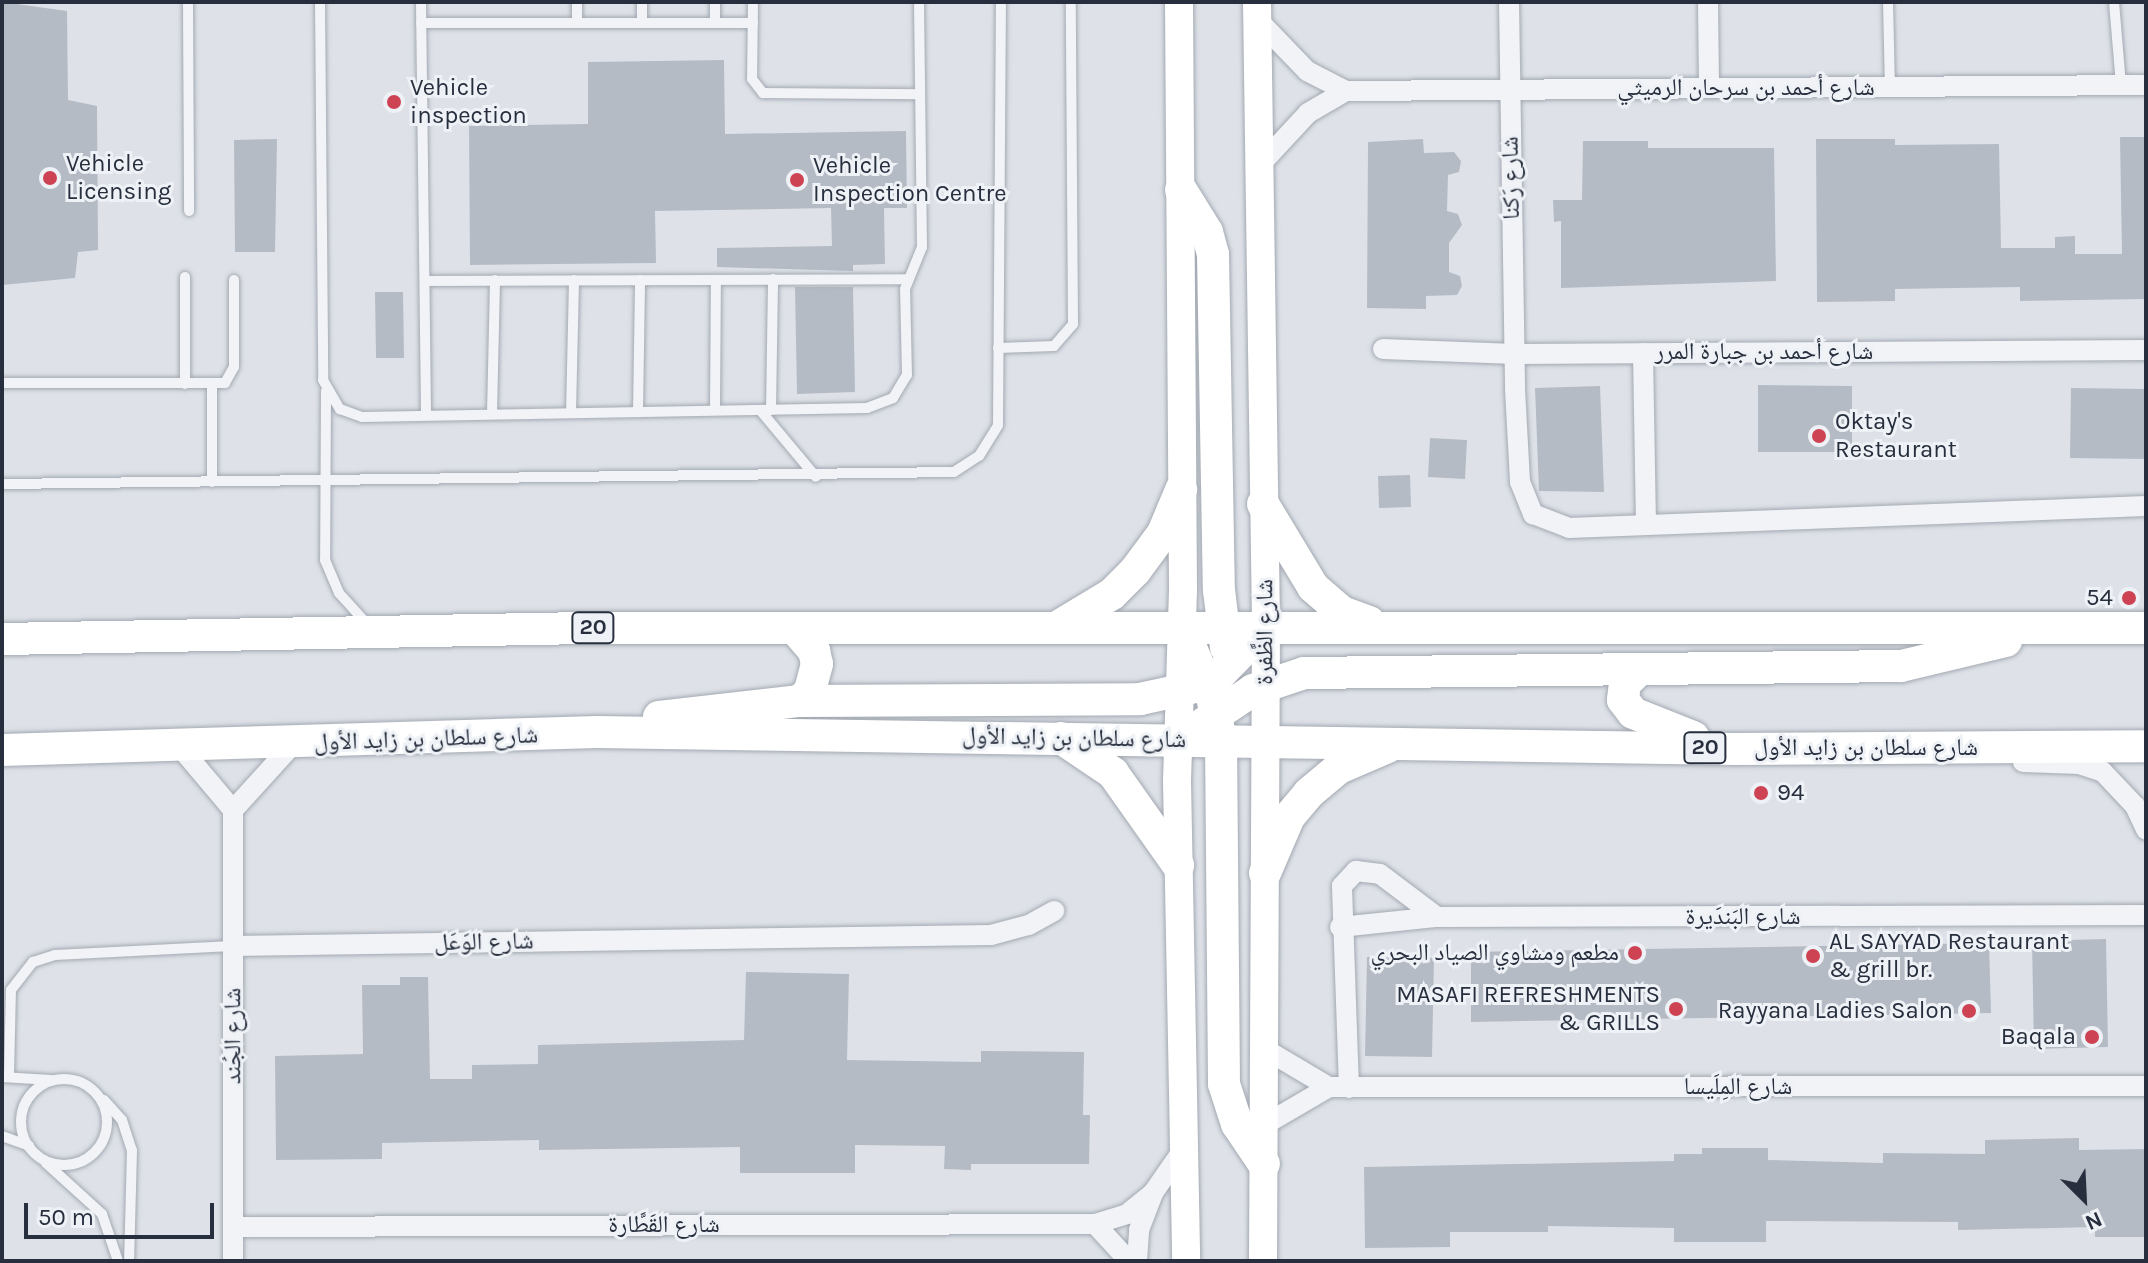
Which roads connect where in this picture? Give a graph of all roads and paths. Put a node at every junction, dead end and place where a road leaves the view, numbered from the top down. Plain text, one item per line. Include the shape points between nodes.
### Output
1 (188, 2) edge
2 (320, 2) edge
3 (421, 2) edge
4 (577, 2) edge
5 (642, 2) edge
6 (715, 2) edge
7 (753, 2) edge
8 (919, 2) edge
9 (1001, 2) edge
10 (1071, 2) edge
11 (1179, 2) edge
12 (1509, 2) edge
13 (1708, 2) edge
14 (1888, 2) edge
15 (2114, 2) edge
16 (1257, 11) edge
17 (421, 23) junction
18 (577, 23) junction
19 (642, 23) junction
20 (715, 23) junction
21 (753, 23) junction
22 (2121, 85) junction
23 (2146, 85) edge
24 (1890, 87) junction
25 (1709, 88) junction
26 (1510, 90) junction
27 (1346, 91) junction
28 (920, 94) junction
29 (1259, 166) junction
30 (1181, 190) junction
31 (189, 211) dead end
32 (185, 277) dead end
33 (773, 279) junction
34 (908, 279) junction
35 (234, 280) dead end
36 (495, 280) junction
37 (574, 280) junction
38 (640, 280) junction
39 (716, 280) junction
40 (426, 281) junction
41 (998, 348) junction
42 (1383, 349) dead end
43 (2146, 350) edge
44 (1643, 353) junction
45 (1515, 354) junction
46 (2, 383) edge
47 (185, 384) junction
48 (212, 384) junction
49 (326, 391) junction
50 (715, 410) junction
51 (766, 410) junction
52 (638, 412) junction
53 (571, 413) junction
54 (492, 414) junction
55 (426, 415) junction
56 (816, 477) junction
57 (212, 482) junction
58 (323, 482) junction
59 (2, 484) edge
60 (1181, 490) junction
61 (1263, 504) junction
62 (2146, 506) edge
63 (1646, 524) junction
64 (1375, 625) junction
65 (1056, 627) junction
66 (1266, 627) junction
67 (1223, 628) junction
68 (2146, 628) edge
69 (1183, 629) junction
70 (796, 630) junction
71 (2054, 630) junction
72 (379, 636) junction
73 (2, 639) edge
74 (1638, 671) junction
75 (1206, 679) junction
76 (800, 701) junction
77 (1236, 708) junction
78 (597, 732) junction
79 (1058, 737) junction
80 (1263, 739) junction
81 (1179, 740) junction
82 (1411, 741) junction
83 (293, 744) junction
84 (2146, 746) edge
85 (180, 747) junction
86 (1880, 748) junction
87 (1735, 749) junction
88 (2, 750) edge
89 (233, 810) junction
90 (2146, 830) edge
91 (1178, 865) junction
92 (1265, 873) junction
93 (1054, 911) dead end
94 (2146, 915) edge
95 (1437, 917) junction
96 (1340, 927) junction
97 (232, 946) junction
98 (1263, 1048) junction
99 (5, 1076) edge
100 (51, 1080) junction
101 (2146, 1086) edge
102 (1339, 1088) junction
103 (99, 1097) junction
104 (1264, 1125) junction
105 (2, 1136) edge
106 (29, 1146) junction
107 (1185, 1147) junction
108 (39, 1156) junction
109 (1264, 1164) junction
110 (1153, 1193) junction
111 (1095, 1224) junction
112 (233, 1227) junction
113 (118, 1261) edge
114 (129, 1261) edge
115 (233, 1261) edge
116 (1129, 1261) edge
117 (1137, 1261) edge
118 (1186, 1261) edge
119 (1263, 1261) edge

1 - 31 lane
2 - 49 lane
3 - 17 lane
4 - 18 lane
5 - 19 lane
6 - 20 lane
7 - 21 lane
8 - 28 lane
9 - 41 lane
10 - 41 lane via 1073,324 1054,346
11 - 30 main road
12 - 26 street, شارع رَكنا
13 - 25 street
14 - 24 lane
15 - 22 lane
16 - 27 street, شارع أحمد بن سرحان الرميثي via 1307,71
16 - 29 main road, شارع الظَّفرة
17 - 18 lane
17 - 40 lane
18 - 19 lane
19 - 20 lane
20 - 21 lane
21 - 28 lane via 752,79 763,93
22 - 23 street, شارع أحمد بن سرحان الرميثي
22 - 24 street, شارع أحمد بن سرحان الرميثي
24 - 25 street, شارع أحمد بن سرحان الرميثي
25 - 26 street, شارع أحمد بن سرحان الرميثي
26 - 27 street, شارع أحمد بن سرحان الرميثي
26 - 45 street, شارع رَكنا
27 - 29 street, شارع أحمد بن سرحان الرميثي via 1308,113
28 - 34 lane via 922,247
29 - 61 main road, شارع الظَّفرة
30 - 60 main road
30 - 67 main road via 1207,232 1213,254
32 - 47 lane
33 - 34 lane
33 - 39 lane
33 - 51 lane
34 - 51 lane via 907,375 893,398 867,408
35 - 48 lane via 233,374 225,383
36 - 37 lane
36 - 40 lane
36 - 54 lane
37 - 38 lane
37 - 53 lane
38 - 39 lane
38 - 52 lane
39 - 50 lane
40 - 55 lane
41 - 56 lane via 998,425 987,447 967,465 939,476
42 - 45 street, شارع أحمد بن جبارة المرر
43 - 44 street, شارع أحمد بن جبارة المرر
44 - 45 street, شارع أحمد بن جبارة المرر
44 - 63 street
45 - 63 street, شارع رَكنا via 1520,482 1533,514 1569,528
46 - 47 lane
47 - 48 lane
48 - 57 lane
49 - 55 lane via 350,415
49 - 58 lane
50 - 51 lane
50 - 52 lane
51 - 56 lane
52 - 53 lane
53 - 54 lane
54 - 55 lane
56 - 58 lane
57 - 58 lane
57 - 59 lane
58 - 72 lane via 328,572 339,593
60 - 65 main road via 1163,533 1135,571 1112,594
60 - 69 main road
61 - 64 main road via 1313,587 1342,612
61 - 66 main road, شارع الظَّفرة
62 - 63 street, شارع رَكنا
64 - 66 main road, 20
64 - 71 main road, 20
65 - 69 main road, 20
65 - 70 main road, 20
66 - 67 main road, 20
66 - 75 main road
66 - 77 main road, شارع الظَّفرة
67 - 69 main road, 20
67 - 75 main road
68 - 71 main road, 20
69 - 75 main road
70 - 72 main road, 20 via 584,628
70 - 76 main road via 814,651 817,664 810,691
71 - 74 main road via 1901,666
72 - 73 main road, 20
74 - 77 main road via 1304,673
74 - 87 main road via 1625,683 1623,700 1633,713 1654,725
75 - 76 main road via 1140,699
75 - 77 main road
75 - 81 main road
76 - 78 main road via 685,712
77 - 80 main road, شارع سلطان بن زايد الأول / 20
77 - 80 main road
77 - 81 main road, شارع سلطان بن زايد الأول / 20
77 - 109 main road via 1224,1084 1237,1124
78 - 79 main road, شارع سلطان بن زايد الأول / 20
78 - 83 main road, شارع سلطان بن زايد الأول / 20
79 - 81 main road, شارع سلطان بن زايد الأول / 20
79 - 91 main road via 1113,773
80 - 82 main road, شارع سلطان بن زايد الأول / 20
80 - 92 main road
81 - 91 main road
82 - 87 main road, شارع سلطان بن زايد الأول / 20
82 - 92 main road via 1373,750 1339,768 1309,793 1289,817
83 - 85 main road, شارع سلطان بن زايد الأول / 20
83 - 89 street
84 - 86 main road, شارع سلطان بن زايد الأول / 20
85 - 88 main road, شارع سلطان بن زايد الأول / 20
85 - 89 street
86 - 87 main road, شارع سلطان بن زايد الأول / 20
86 - 90 street via 1936,758 2079,764 2103,772 2122,790
89 - 97 street, شارع الجُند
91 - 107 main road
92 - 98 main road
93 - 97 street, شارع الوَعَل via 1029,925 991,935
94 - 95 street, شارع البَندَيرة
95 - 96 street, شارع البَندَيرة
95 - 96 street via 1367,870 1347,876 1342,886
96 - 102 street
97 - 99 lane, شارع الوَعَل via 55,955 33,962 11,990
97 - 112 street, شارع الجُند
98 - 102 street
98 - 104 main road
99 - 100 lane
100 - 103 lane via 78,1081
100 - 106 lane via 23,1108 23,1135
101 - 102 street, شارع المِلَيسا
102 - 104 street
103 - 108 lane via 108,1122 99,1147 89,1157 64,1165
103 - 114 lane via 122,1120 132,1150
104 - 109 main road
105 - 106 lane
106 - 108 lane
107 - 110 street
107 - 118 main road
108 - 113 lane via 102,1214
109 - 119 main road
110 - 111 street, شارع القَطَّارة via 1127,1214
110 - 117 street via 1139,1230
111 - 112 street, شارع القَطَّارة
111 - 116 street
112 - 115 street, شارع الجُند

